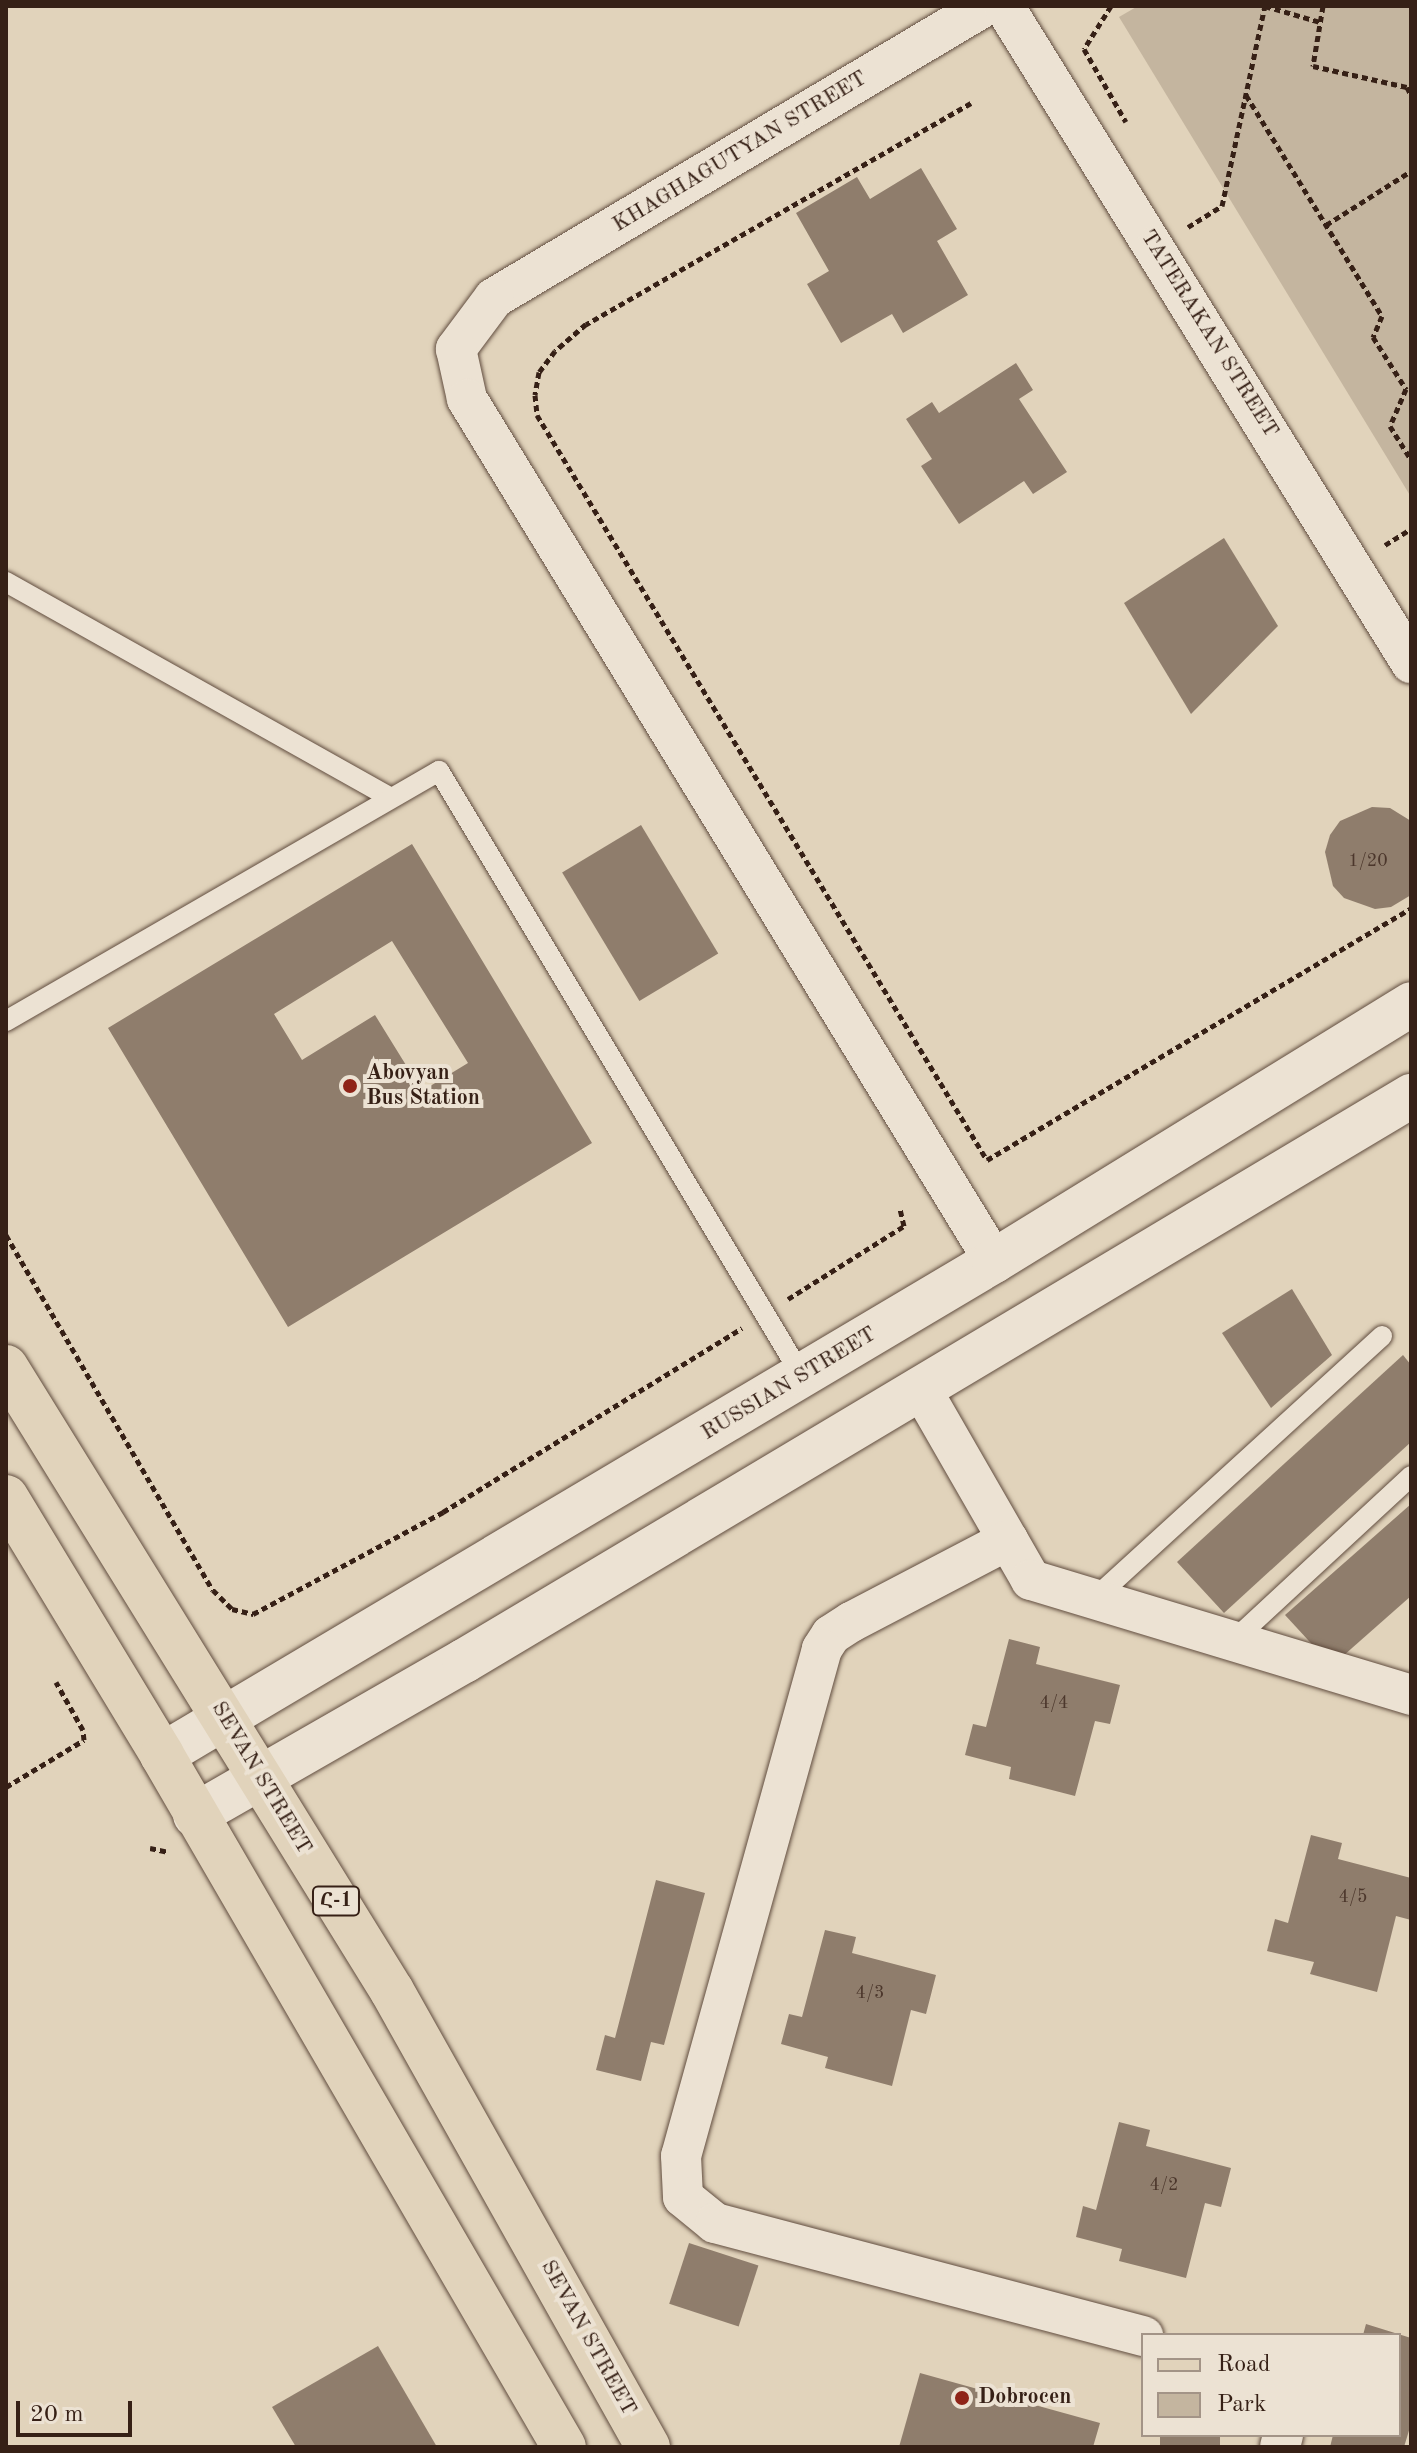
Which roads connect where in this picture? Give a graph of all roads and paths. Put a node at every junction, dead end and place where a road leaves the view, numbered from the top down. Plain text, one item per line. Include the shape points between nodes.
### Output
1 (985, 6) edge
2 (1004, 6) edge
3 (1323, 6) edge
4 (1320, 22) junction
5 (1246, 95) junction
6 (1411, 95) edge
7 (971, 103) dead end
8 (1411, 171) edge
9 (1326, 225) junction
10 (1187, 228) dead end
11 (1411, 460) edge
12 (1411, 529) edge
13 (1385, 545) dead end
14 (6, 582) edge
15 (1411, 663) edge
16 (391, 798) junction
17 (1411, 908) edge
18 (1411, 1004) edge
19 (6, 1021) edge
20 (1411, 1096) edge
21 (900, 1208) dead end
22 (6, 1235) edge
23 (994, 1261) junction
24 (767, 1313) junction
25 (1382, 1336) dead end
26 (6, 1367) edge
27 (802, 1376) junction
28 (920, 1387) junction
29 (1411, 1476) edge
30 (6, 1497) edge
31 (1008, 1540) junction
32 (1094, 1599) junction
33 (1233, 1641) junction
34 (56, 1682) dead end
35 (1406, 1686) edge
36 (225, 1717) junction
37 (162, 1755) junction
38 (259, 1778) junction
39 (6, 1787) edge
40 (195, 1815) junction
41 (1141, 2335) edge
42 (564, 2447) edge
43 (648, 2447) edge

1 - 23 street, KHAGHAGUTYAN STREET via 494,298 456,349 467,399
2 - 15 street, TATERAKAN STREET
3 - 4 path
4 - 5 path via 1265,6
4 - 6 path via 1313,66 1407,87
5 - 9 path
5 - 10 path via 1222,206
7 - 17 path via 586,324 539,372 537,415 987,1160
8 - 9 path
9 - 11 path via 1382,316 1373,337 1406,389 1390,426
12 - 13 path
14 - 16 lane
16 - 19 lane
16 - 24 lane via 439,771
18 - 23 main road, RUSSIAN STREET
20 - 28 main road
21 - 24 path via 904,1226
22 - 24 path via 213,1590 232,1609 253,1614 443,1512
23 - 27 main road, RUSSIAN STREET
24 - 27 lane
25 - 32 lane
26 - 36 main road, SEVAN STREET / Հ-1
27 - 36 main road, RUSSIAN STREET
28 - 31 street
28 - 38 main road
29 - 33 lane
30 - 37 main road
31 - 32 street via 1031,1580
31 - 41 street via 851,1622 831,1635 822,1649 681,2156 683,2197 715,2223
32 - 33 street
33 - 35 street
34 - 39 path via 84,1740
36 - 37 main road, RUSSIAN STREET
36 - 38 main road, SEVAN STREET / Հ-1
37 - 40 main road
38 - 40 main road
38 - 43 main road, SEVAN STREET / Հ-1 via 392,1991
40 - 42 main road

